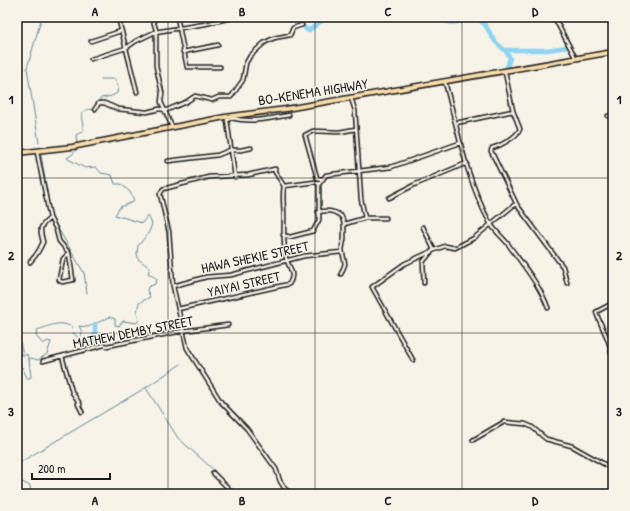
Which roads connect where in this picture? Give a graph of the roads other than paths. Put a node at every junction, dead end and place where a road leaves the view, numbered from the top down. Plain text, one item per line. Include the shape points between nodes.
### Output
1 (118, 17) edge
2 (152, 17) edge
3 (177, 17) edge
4 (235, 17) edge
5 (554, 17) edge
6 (302, 26) dead end
7 (179, 28) junction
8 (121, 31) junction
9 (155, 32) junction
10 (91, 41) dead end
11 (218, 45) dead end
12 (126, 48) junction
13 (183, 52) junction
14 (613, 52) edge
15 (575, 57) junction
16 (90, 59) dead end
17 (220, 67) dead end
18 (505, 72) junction
19 (445, 82) junction
20 (137, 92) dead end
21 (351, 97) junction
22 (95, 109) dead end
23 (165, 110) junction
24 (512, 111) junction
25 (289, 115) dead end
26 (613, 115) edge
27 (608, 116) dead end
28 (226, 119) junction
29 (456, 123) junction
30 (172, 127) junction
31 (356, 129) junction
32 (460, 144) junction
33 (251, 148) dead end
34 (230, 150) junction
35 (37, 152) junction
36 (17, 153) edge
37 (168, 161) dead end
38 (467, 163) junction
39 (360, 171) junction
40 (235, 177) junction
41 (317, 178) junction
42 (322, 179) junction
43 (315, 182) junction
44 (319, 184) junction
45 (284, 186) junction
46 (389, 198) dead end
47 (517, 205) junction
48 (318, 212) junction
49 (50, 218) junction
50 (366, 218) junction
51 (386, 218) dead end
52 (344, 224) junction
53 (492, 225) junction
54 (423, 227) dead end
55 (283, 235) junction
56 (434, 250) junction
57 (342, 252) junction
58 (431, 252) junction
59 (69, 253) junction
60 (287, 260) junction
61 (30, 262) dead end
62 (341, 274) dead end
63 (424, 283) dead end
64 (567, 283) dead end
65 (173, 286) junction
66 (613, 303) edge
67 (548, 308) dead end
68 (178, 309) junction
69 (228, 325) dead end
70 (182, 330) junction
71 (611, 353) dead end
72 (62, 356) junction
73 (413, 360) dead end
74 (43, 361) dead end
75 (82, 412) dead end
76 (473, 440) dead end
77 (613, 469) edge
78 (213, 473) dead end
79 (234, 494) edge
80 (292, 494) edge

1 - 8 street
2 - 9 street
3 - 7 street
4 - 7 street
5 - 15 street
6 - 23 street via 293,28 290,35 264,43 256,50 246,62 243,80 231,97 212,100 195,96
7 - 9 street
7 - 13 street
8 - 10 street
8 - 12 street
9 - 12 street
9 - 23 street via 156,66
11 - 13 street
12 - 16 street
12 - 20 street
13 - 17 street via 188,68
14 - 15 highway, BO-KENEMA HIGHWAY
15 - 18 highway, BO-KENEMA HIGHWAY
18 - 19 highway, BO-KENEMA HIGHWAY
18 - 24 street
19 - 21 highway, BO-KENEMA HIGHWAY
19 - 29 street
21 - 28 highway, BO-KENEMA HIGHWAY
21 - 31 street
22 - 23 street via 99,103 104,103 118,109 147,112
23 - 30 street
24 - 29 street
24 - 47 street via 519,125 519,132 491,149
25 - 28 street via 260,121
26 - 27 street
28 - 30 highway, BO-KENEMA HIGHWAY
28 - 34 street
29 - 32 street
30 - 35 highway, BO-KENEMA HIGHWAY
31 - 39 street
31 - 41 street via 307,133 304,137
32 - 38 street
32 - 39 street via 391,167
33 - 34 street
34 - 37 street via 218,155
34 - 40 street
35 - 36 highway, BO-KENEMA HIGHWAY
35 - 49 street
38 - 46 street
38 - 53 street via 480,203
39 - 42 street via 326,175
39 - 50 street
40 - 45 street via 275,169
40 - 65 street via 205,178 161,191 170,232
41 - 42 street
41 - 43 street
42 - 44 street
43 - 44 street
43 - 45 street
44 - 48 street
45 - 55 street, YAIYAI STREET
47 - 53 street
47 - 64 street via 563,267
48 - 52 street via 337,212
48 - 55 street via 319,220 313,231 290,237
49 - 59 street via 59,241
49 - 61 street via 41,227 43,242
50 - 51 street
50 - 52 street
52 - 57 street
53 - 56 street via 460,246 445,246
53 - 67 street via 532,277
54 - 56 street
55 - 60 street, YAIYAI STREET
56 - 58 street
57 - 60 street, HAWA SHEKIE STREET
57 - 62 street via 346,264
58 - 63 street via 423,262
58 - 73 street via 404,264 372,287
59 - 59 street via 62,263 59,280 62,282 73,280
60 - 65 street, HAWA SHEKIE STREET via 231,275 206,277
60 - 68 street, YAIYAI STREET via 293,275 289,284
65 - 68 street
66 - 71 street via 596,312 611,345
68 - 70 street
69 - 70 street, MATHEW DEMBY STREET
70 - 72 street, MATHEW DEMBY STREET
70 - 80 street via 186,348 197,366 224,405 276,469 280,481
72 - 74 street, MATHEW DEMBY STREET
72 - 75 street via 72,392
76 - 77 street via 504,422 525,424 546,439 572,446
78 - 79 street

